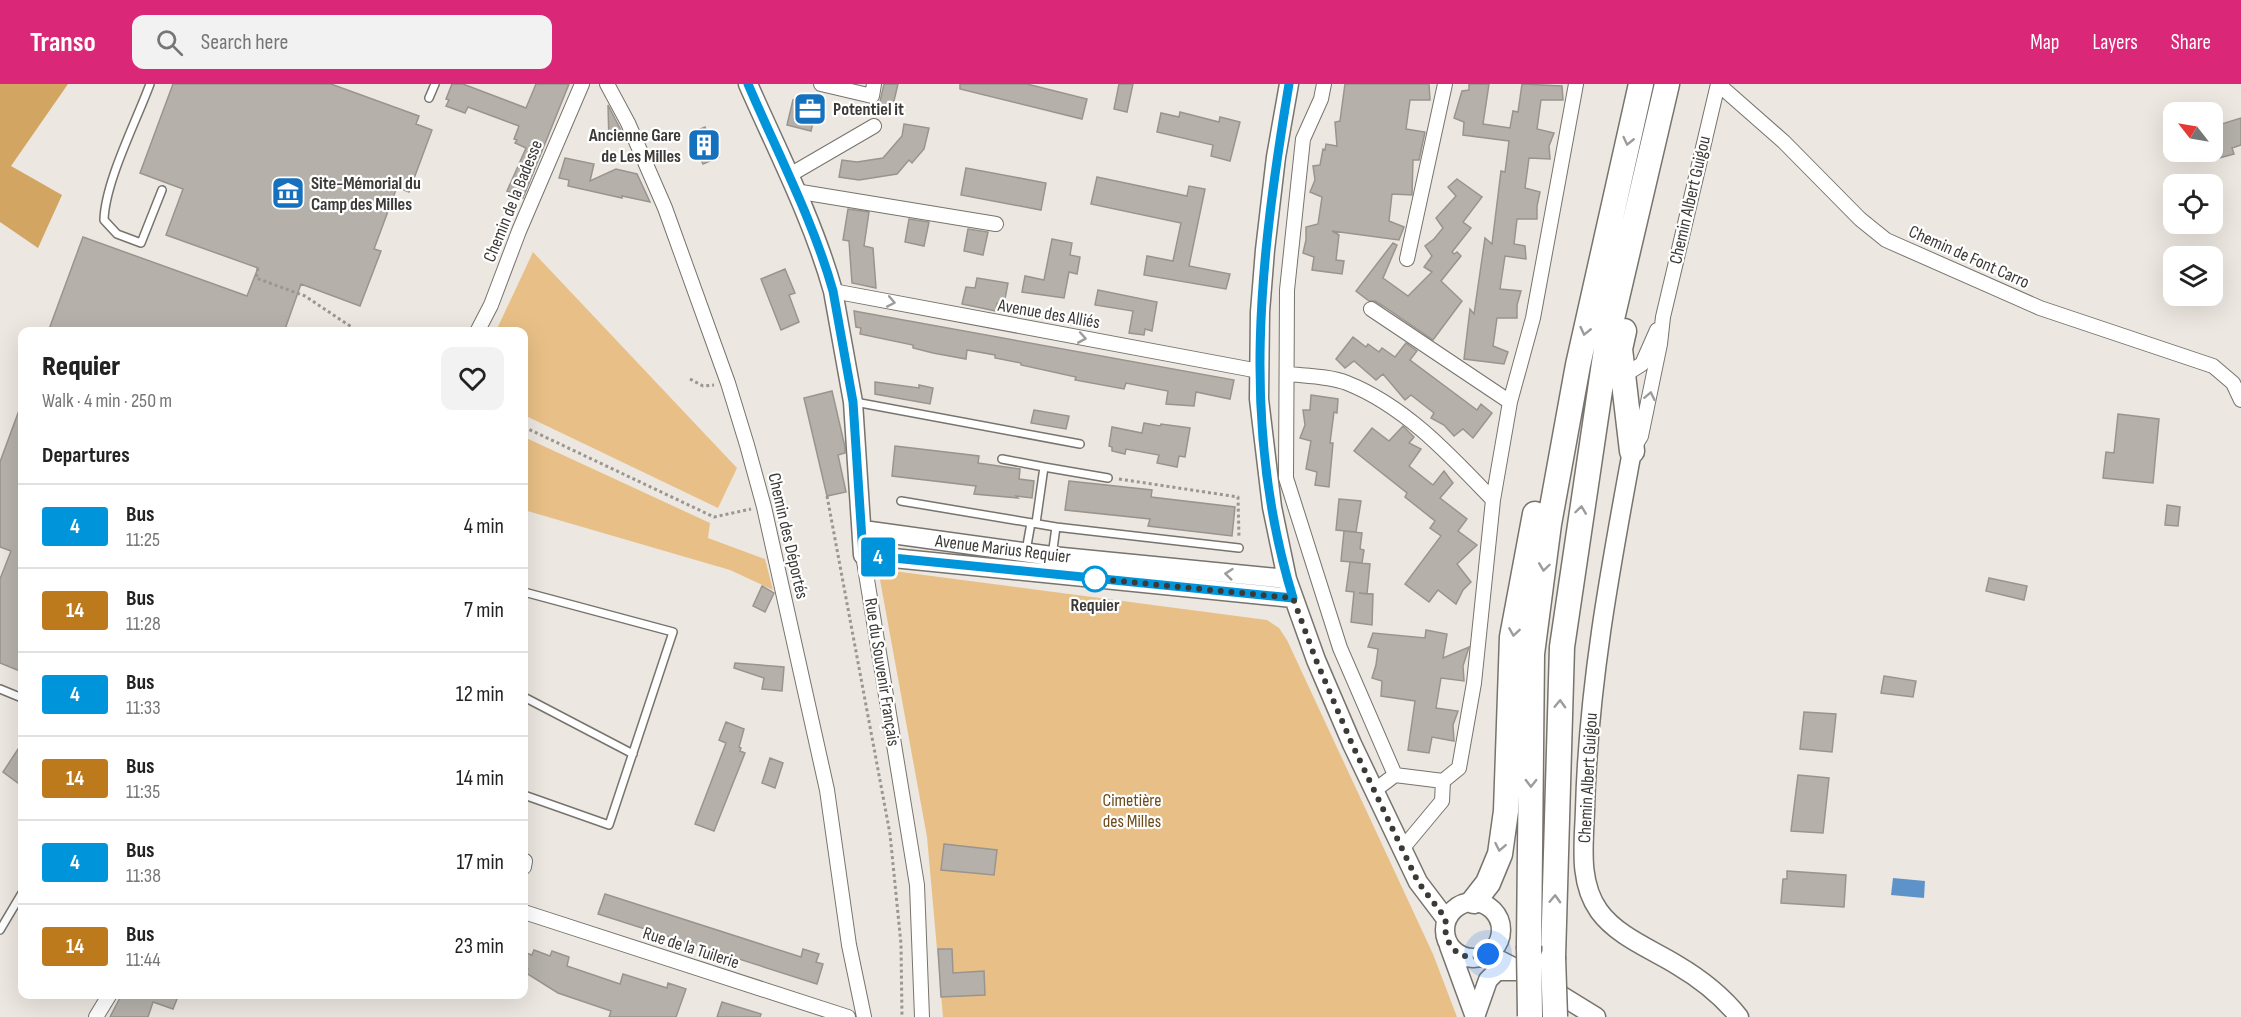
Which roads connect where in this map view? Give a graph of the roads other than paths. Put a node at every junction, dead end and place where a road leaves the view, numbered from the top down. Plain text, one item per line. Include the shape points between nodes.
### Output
1 (150, 84) edge
2 (435, 84) edge
3 (582, 84) edge
4 (607, 84) edge
5 (748, 84) edge
6 (821, 84) edge
7 (874, 84) edge
8 (1289, 84) edge
9 (1324, 84) edge
10 (1445, 84) edge
11 (1576, 84) edge
12 (1641, 84) edge
13 (1668, 84) edge
14 (1718, 84) edge
15 (429, 98) dead end
16 (874, 126) dead end
17 (792, 183) junction
18 (162, 190) dead end
19 (996, 224) dead end
20 (1407, 259) dead end
21 (833, 291) junction
22 (1371, 309) dead end
23 (1663, 317) junction
24 (480, 327) edge
25 (1578, 365) junction
26 (1259, 371) junction
27 (1288, 374) junction
28 (1623, 376) junction
29 (2241, 400) edge
30 (853, 402) junction
31 (1510, 402) junction
32 (1080, 444) dead end
33 (1002, 459) dead end
34 (1630, 459) junction
35 (1044, 467) junction
36 (1108, 478) road end
37 (1493, 500) junction
38 (901, 501) dead end
39 (1033, 523) junction
40 (1056, 527) junction
41 (863, 530) junction
42 (1239, 548) road end
43 (863, 555) junction
44 (1024, 562) junction
45 (1051, 565) junction
46 (1287, 579) junction
47 (528, 593) edge
48 (1293, 598) junction
49 (0, 690) edge
50 (18, 697) edge
51 (528, 699) edge
52 (633, 754) junction
53 (1395, 775) junction
54 (1443, 781) junction
55 (1375, 790) junction
56 (528, 796) edge
57 (1402, 849) junction
58 (1418, 882) junction
59 (18, 900) edge
60 (1469, 902) junction
61 (528, 913) edge
62 (1446, 919) junction
63 (0, 930) edge
64 (1449, 946) junction
65 (1488, 951) junction
66 (1523, 972) junction
67 (107, 999) edge
68 (96, 1017) edge
69 (848, 1017) edge
70 (864, 1017) edge
71 (922, 1017) edge
72 (1475, 1017) edge
73 (1530, 1017) edge
74 (1555, 1017) edge
75 (1596, 1017) edge
76 (1739, 1017) edge

1 - 18 lane via 113,179 104,220 117,234 141,243
2 - 15 lane
3 - 24 street, Chemin de la Badesse
4 - 70 street, Chemin des Déportés via 664,207 728,383 764,507 827,790 849,945
5 - 17 street, Rue du Souvenir Français
6 - 7 street via 872,96
8 - 26 street via 1265,250
9 - 27 street via 1303,139 1287,290
10 - 20 street
11 - 31 street via 1533,318
12 -> 25 highway
13 - 28 highway via 1653,195 1620,350
74 -> 13 highway, bridge via 1553,957 1562,647 1608,336
14 - 23 street, Chemin Albert Guigou
14 - 29 street, Chemin de Font Carro via 1886,240 2040,308 2213,366 2233,383
16 - 17 street
17 - 19 street
17 - 21 street, Rue du Souvenir Français
21 -> 26 street, Avenue des Alliés
21 - 30 street, Rue du Souvenir Français
22 - 31 street
23 - 28 street, Chemin Albert Guigou via 1642,364
34 -> 23 street, Chemin Albert Guigou via 1641,436
25 -> 60 highway via 1541,482 1512,637 1506,811 1500,854 1488,884
25 -> 73 highway, bridge via 1532,654
26 - 46 street via 1272,507
27 - 37 street via 1346,382 1384,403 1445,450
27 - 53 street via 1286,478 1340,648
28 - 34 highway
30 - 32 lane
30 - 41 street, Rue du Souvenir Français
31 - 37 street
33 - 35 lane
34 - 76 street, Chemin Albert Guigou via 1596,653 1586,779 1584,876 1598,910 1608,921 1679,966
35 - 36 lane
35 - 39 lane
37 - 54 street via 1474,683 1463,747 1459,768
38 - 39 lane
39 - 40 lane
39 - 44 lane
40 - 42 lane
40 - 45 lane
41 - 43 street, Rue du Souvenir Français
41 - 44 street, Avenue Marius Requier
43 - 44 street, Avenue Marius Requier
43 - 71 street, Rue du Souvenir Français via 917,885
44 - 45 street, Avenue Marius Requier
46 -> 45 street, Avenue Marius Requier
45 - 48 street, Avenue Marius Requier
46 - 48 street
47 - 52 lane via 674,632
48 - 55 street via 1316,660
49 - 50 lane
51 - 52 lane
52 - 56 lane via 609,825
53 - 54 street
53 - 55 street
54 - 57 street via 1442,801
55 - 57 street
57 - 58 street
58 - 60 street
58 - 62 street
59 - 63 lane
60 - 62 street via 1456,906
60 - 65 street via 1484,903 1498,916 1501,934
61 - 69 street, Rue de la Tuilerie
62 - 64 street
64 - 65 street via 1462,956
64 - 72 street
65 - 66 street
65 - 72 street via 1475,983
66 - 72 street via 1497,971 1492,975
66 - 75 street
67 - 68 street

